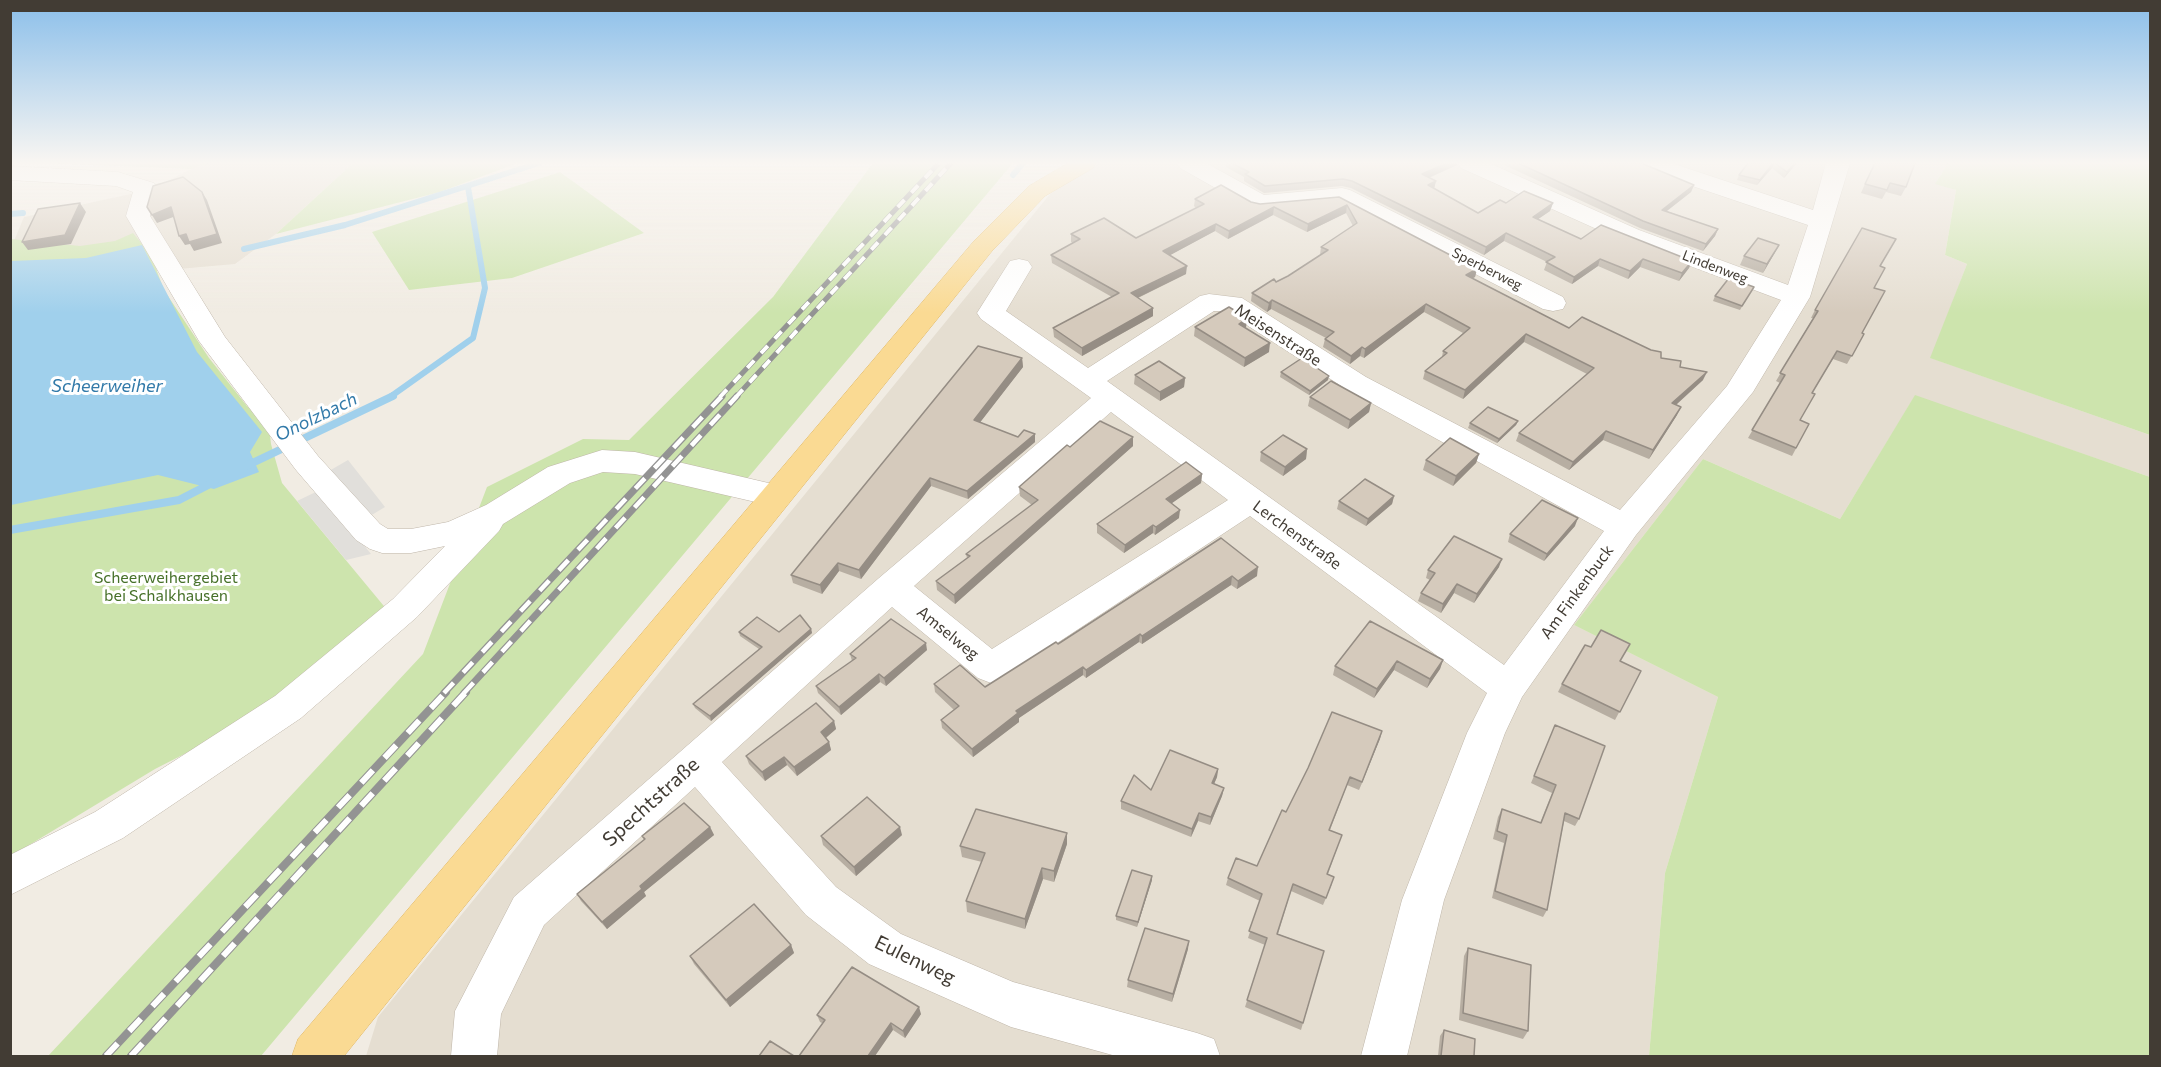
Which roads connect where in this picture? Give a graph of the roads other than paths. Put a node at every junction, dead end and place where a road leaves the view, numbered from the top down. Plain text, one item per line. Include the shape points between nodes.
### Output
1 (139, 213) edge
2 (1016, 213) edge
3 (1377, 213) edge
4 (1580, 213) edge
5 (1797, 213) edge
6 (1824, 213) edge
7 (1822, 221) junction
8 (1019, 267) dead end
9 (1797, 297) junction
10 (1553, 303) dead end
11 (1099, 389) junction
12 (777, 496) junction
13 (1250, 501) junction
14 (497, 513) junction
15 (1624, 527) junction
16 (891, 587) junction
17 (1508, 688) junction
18 (697, 761) junction
19 (10, 876) edge
20 (315, 1056) edge
21 (474, 1056) edge
22 (1197, 1056) edge
23 (1383, 1056) edge

1 - 14 street via 213,341 307,463 368,532 382,541 411,541 455,532
2 - 12 main road via 983,246
3 - 10 street, Sperberweg
4 - 9 street, Lindenweg
5 - 7 street
6 - 7 street, Am Finkenbuck
7 - 9 street, Am Finkenbuck
8 - 11 street via 991,313
9 - 15 street, Am Finkenbuck via 1738,392
11 - 13 street, Lerchenstraße
11 - 15 street, Meisenstraße via 1209,302 1232,304 1356,383
11 - 16 street
12 - 14 street via 634,464 602,461 559,475
12 - 20 main road
13 - 16 street, Amselweg via 992,668
13 - 17 street, Lerchenstraße
14 - 19 street via 405,608 288,707 109,825
15 - 17 street, Am Finkenbuck
16 - 18 street, Spechtstraße
17 - 23 street, Am Finkenbuck via 1486,733 1423,900
18 - 21 street, Spechtstraße via 529,911 478,1011
18 - 22 street, Eulenweg via 821,901 885,949 1011,1004

